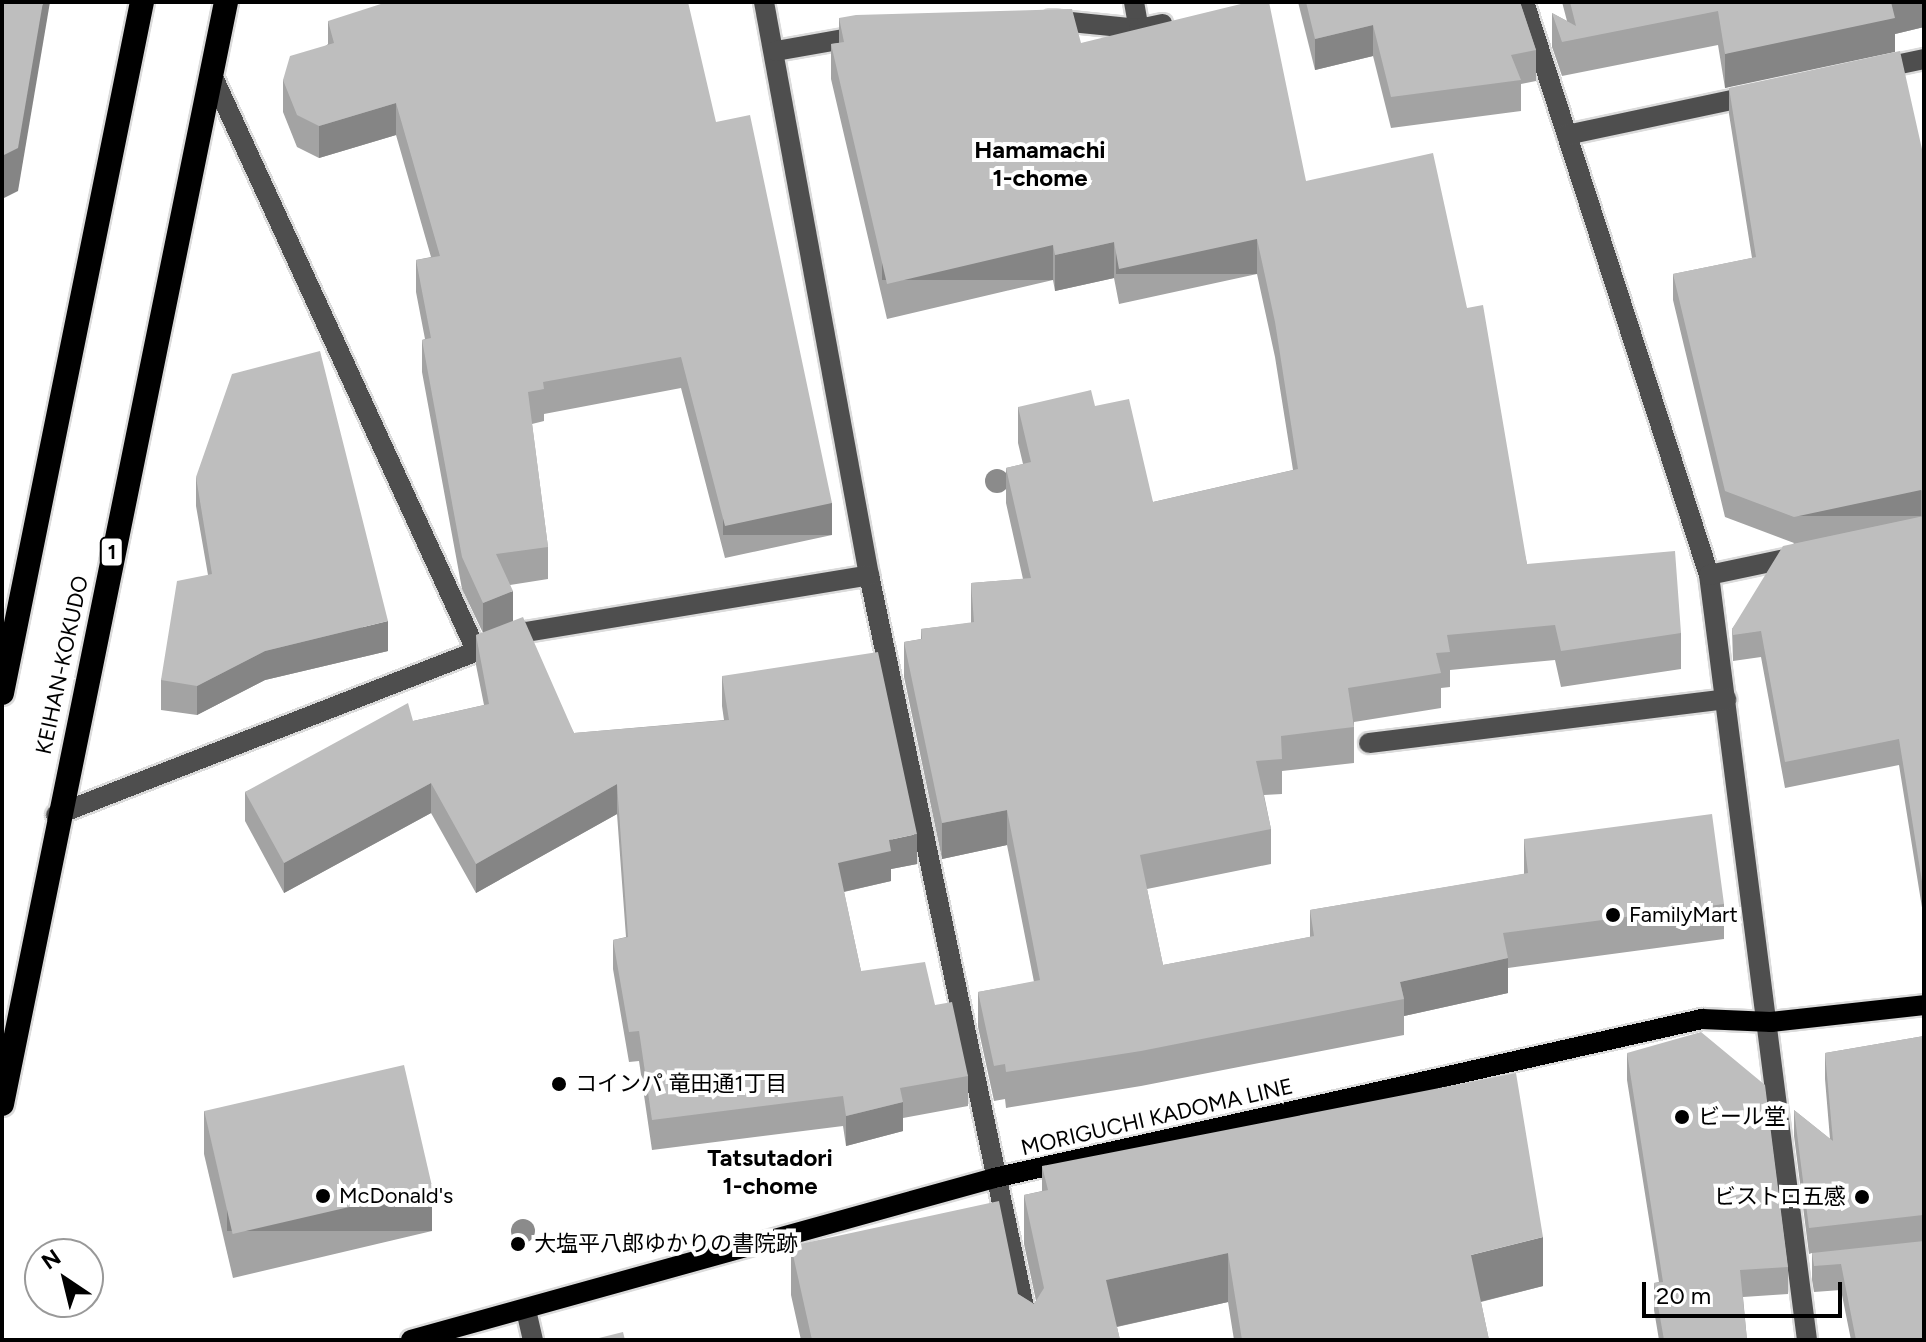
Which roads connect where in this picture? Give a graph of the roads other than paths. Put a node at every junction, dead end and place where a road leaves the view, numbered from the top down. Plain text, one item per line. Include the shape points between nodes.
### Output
1 (142, 2) edge
2 (226, 2) edge
3 (764, 2) edge
4 (1134, 2) edge
5 (1524, 2) edge
6 (1025, 16) edge
7 (1183, 20) edge
8 (1139, 29) junction
9 (895, 30) edge
10 (776, 51) junction
11 (1924, 59) edge
12 (212, 75) junction
13 (1846, 76) edge
14 (1784, 89) edge
15 (1567, 135) junction
16 (1817, 552) edge
17 (869, 575) junction
18 (1709, 575) junction
19 (6, 643) edge
20 (476, 650) junction
21 (2, 693) edge
22 (1726, 699) junction
23 (1369, 743) dead end
24 (56, 815) junction
25 (1924, 1005) edge
26 (1771, 1022) junction
27 (2, 1104) edge
28 (994, 1178) junction
29 (1826, 1265) edge
30 (1799, 1268) junction
31 (526, 1310) junction
32 (411, 1340) edge
33 (533, 1340) edge
34 (1031, 1340) edge
35 (1807, 1340) edge

1 - 19 highway
2 - 12 highway, KEIHAN-KOKUDO / 1
3 - 10 street
4 - 8 street
5 - 15 street
6 - 8 street
7 - 8 street
9 - 10 street
10 - 17 street
11 - 13 street
12 - 20 street
12 - 24 highway, KEIHAN-KOKUDO / 1
14 - 15 street
15 - 18 street
16 - 18 street
17 - 20 street via 526,632
17 - 28 street
18 - 22 street
19 - 21 highway
20 - 24 street
22 - 23 street
22 - 26 street
24 - 27 highway, KEIHAN-KOKUDO / 1
25 - 26 main road, MORIGUCHI KADOMA LINE
26 - 28 main road, MORIGUCHI KADOMA LINE via 1702,1019
26 - 30 street
28 - 31 main road, MORIGUCHI KADOMA LINE
28 - 34 street
29 - 30 street
30 - 35 street
31 - 32 main road, MORIGUCHI KADOMA LINE
31 - 33 street

